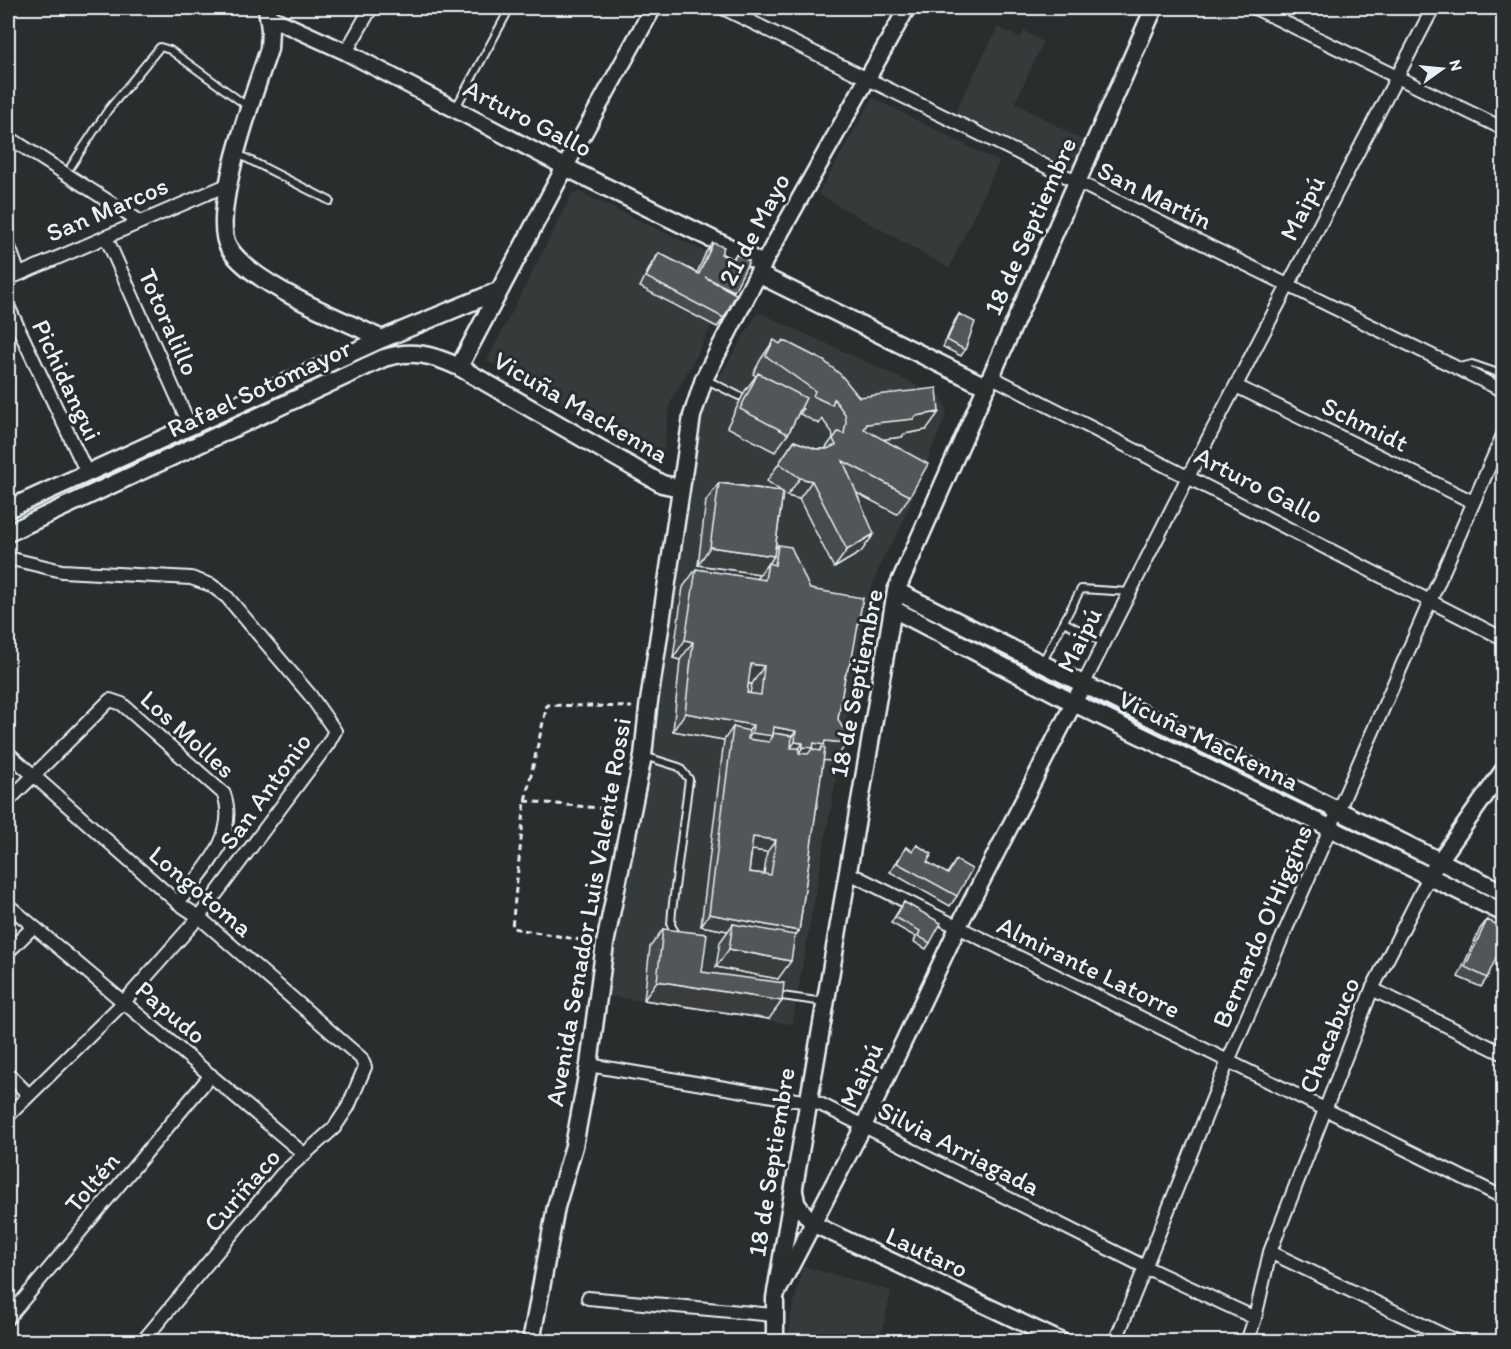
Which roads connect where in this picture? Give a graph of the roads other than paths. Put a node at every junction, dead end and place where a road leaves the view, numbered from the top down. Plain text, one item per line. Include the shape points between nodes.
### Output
1 (371, 8) edge
2 (510, 8) edge
3 (653, 8) edge
4 (723, 8) edge
5 (907, 8) edge
6 (1154, 8) edge
7 (1255, 8) edge
8 (1433, 8) edge
9 (268, 12) edge
10 (346, 52) junction
11 (1397, 77) junction
12 (866, 78) junction
13 (250, 108) junction
14 (455, 109) junction
15 (1503, 129) edge
16 (8, 137) edge
17 (238, 153) junction
18 (71, 166) dead end
19 (565, 167) junction
20 (1077, 181) junction
21 (227, 185) junction
22 (330, 201) dead end
23 (141, 222) junction
24 (106, 237) junction
25 (8, 244) edge
26 (760, 269) junction
27 (13, 276) edge
28 (1289, 286) junction
29 (498, 291) junction
30 (8, 306) edge
31 (382, 339) junction
32 (373, 363) junction
33 (459, 367) junction
34 (1456, 368) junction
35 (1503, 375) edge
36 (704, 379) junction
37 (989, 382) junction
38 (1236, 386) junction
39 (1503, 391) edge
40 (739, 396) dead end
41 (190, 426) junction
42 (1503, 433) edge
43 (87, 473) junction
44 (1188, 477) junction
45 (680, 488) junction
46 (1473, 502) junction
47 (8, 509) edge
48 (8, 533) edge
49 (8, 558) edge
50 (896, 591) junction
51 (1130, 592) junction
52 (1430, 601) junction
53 (893, 609) junction
54 (1064, 622) junction
55 (1503, 639) edge
56 (1104, 644) junction
57 (1041, 664) junction
58 (1083, 686) junction
59 (1074, 703) junction
60 (8, 753) edge
61 (644, 756) junction
62 (1503, 769) edge
63 (33, 777) junction
64 (8, 801) edge
65 (229, 808) joint
66 (1337, 810) junction
67 (1329, 828) junction
68 (1439, 861) junction
69 (847, 872) junction
70 (1429, 877) junction
71 (1503, 893) edge
72 (178, 903) junction
73 (8, 905) edge
74 (1503, 914) edge
75 (199, 917) junction
76 (958, 927) junction
77 (32, 928) junction
78 (684, 939) edge
79 (8, 952) edge
80 (1372, 989) junction
81 (771, 995) edge
82 (123, 1002) junction
83 (824, 1002) junction
84 (1503, 1054) edge
85 (1228, 1061) junction
86 (364, 1064) joint
87 (589, 1065) junction
88 (8, 1074) edge
89 (211, 1075) junction
90 (28, 1094) junction
91 (807, 1101) junction
92 (1325, 1110) junction
93 (8, 1116) edge
94 (864, 1125) junction
95 (304, 1154) junction
96 (793, 1184) junction
97 (1503, 1198) edge
98 (813, 1224) junction
99 (1270, 1252) junction
100 (1145, 1267) junction
101 (588, 1298) dead end
102 (774, 1307) junction
103 (8, 1318) edge
104 (1255, 1318) junction
105 (142, 1341) edge
106 (531, 1341) edge
107 (775, 1341) edge
108 (1064, 1341) edge
109 (1115, 1341) edge
110 (1247, 1341) edge
111 (1458, 1341) edge

1 - 10 street
2 - 14 lane
3 - 19 street
4 - 12 street, San Martín
5 - 12 street, 21 de Mayo
6 - 20 main road, 18 de Septiembre
7 - 11 street
8 - 11 street, Maipú
9 - 10 street, Arturo Gallo
9 - 13 main road via 269,49
10 - 14 street, Arturo Gallo
11 - 15 street
11 - 28 street, Maipú
12 - 20 street, San Martín
12 - 26 street, 21 de Mayo
13 - 17 main road
13 - 18 lane via 170,50 160,47 108,110
14 - 19 street, Arturo Gallo
16 - 23 street
17 - 21 main road
17 - 22 lane
19 - 26 main road, Arturo Gallo
19 - 29 main road
20 - 28 street, San Martín
20 - 37 main road, 18 de Septiembre
21 - 23 street, San Marcos
21 - 31 main road via 222,231 228,246 242,262 263,280
23 - 24 street, San Marcos
24 - 27 street, San Marcos
24 - 41 street, Totoralillo
25 - 27 street
26 - 36 main road, 21 de Mayo
26 - 37 main road, Arturo Gallo
28 - 34 street, San Martín
28 - 38 street, Maipú
29 - 31 main road, Rafael Sotomayor
29 - 33 main road
30 - 43 street, Pichidangui
31 - 32 main road via 383,354
31 - 41 main road, Rafael Sotomayor
32 - 33 main road, Rafael Sotomayor via 394,354 418,352
32 - 48 main road, Rafael Sotomayor
33 - 45 main road, Vicuña Mackenna via 662,484
34 - 35 lane via 1472,364
34 - 39 street, San Martín
36 - 40 lane
36 - 45 main road, 21 de Mayo via 692,416
37 - 44 street, Arturo Gallo
37 - 50 main road, 18 de Septiembre
38 - 44 street, Maipú
38 - 46 street, Schmidt
41 - 43 main road, Rafael Sotomayor
42 - 46 street, Bernardo O'Higgins
43 - 47 main road, Rafael Sotomayor
44 - 51 street, Maipú
44 - 52 street, Arturo Gallo
45 - 61 main road, Avenida Senador Luis Valente Rossi
46 - 52 street, Bernardo O'Higgins
49 - 75 street, San Antonio via 62,571 191,578 211,585 227,597 331,722 335,731 328,744
50 - 53 main road, 18 de Septiembre
50 - 57 main road, Vicuña Mackenna
51 - 54 lane via 1081,589
51 - 56 street, Maipú
52 - 55 street, Arturo Gallo
52 - 66 street, Bernardo O'Higgins
53 - 59 main road, Vicuña Mackenna
53 - 69 main road, 18 de Septiembre
54 - 56 lane
54 - 57 lane
56 - 58 street, Maipú
57 - 58 main road, Vicuña Mackenna
58 - 59 street, Maipú
58 - 66 main road, Vicuña Mackenna
59 - 67 main road, Vicuña Mackenna
59 - 76 street, Maipú
60 - 63 street, Longotoma
61 - 78 lane via 679,767 689,779 672,918 675,934
61 - 87 main road, Avenida Senador Luis Valente Rossi via 605,944
62 - 68 street, Chacabuco
63 - 64 street
63 - 65 street, Los Molles via 110,700 122,704 224,794
63 - 72 street, Longotoma
65 - 72 street, San Antonio via 225,836
66 - 67 street, Bernardo O'Higgins
66 - 68 main road, Vicuña Mackenna
67 - 70 main road, Vicuña Mackenna
67 - 85 street, Bernardo O'Higgins
68 - 70 street, Chacabuco
68 - 71 main road, Vicuña Mackenna
69 - 76 street, Almirante Latorre
69 - 83 main road, 18 de Septiembre
70 - 74 main road, Vicuña Mackenna
70 - 80 street, Chacabuco
72 - 75 street, Longotoma
73 - 77 street, Papudo
75 - 82 street, San Antonio
75 - 86 street, Longotoma
76 - 85 street, Almirante Latorre
76 - 94 street, Maipú
77 - 79 street
77 - 82 street, Papudo
80 - 84 street
80 - 92 street, Chacabuco
81 - 83 lane
82 - 89 street, Papudo
82 - 90 street, San Antonio
83 - 91 main road, 18 de Septiembre
85 - 92 street, Almirante Latorre
85 - 100 street, Bernardo O'Higgins
86 - 95 street, Curiñaco via 364,1073 338,1122
87 - 91 street, Silvia Arriagada
87 - 106 main road, Avenida Senador Luis Valente Rossi
88 - 90 street
89 - 95 street, Papudo
89 - 103 street, Toltén
90 - 93 street, San Antonio
91 - 94 street, Silvia Arriagada
91 - 96 main road, 18 de Septiembre
92 - 97 street, Almirante Latorre
92 - 99 street, Chacabuco
94 - 98 street, Maipú
94 - 100 street, Silvia Arriagada
95 - 105 street, Curiñaco via 281,1175
96 - 98 street via 797,1204
96 - 102 main road, 18 de Septiembre
98 - 102 street, Maipú
98 - 108 street, Lautaro
99 - 104 street, Chacabuco
99 - 111 street
100 - 104 street, Silvia Arriagada
100 - 109 street, Bernardo O'Higgins
101 - 102 street
102 - 107 main road, 18 de Septiembre
104 - 110 street, Chacabuco

